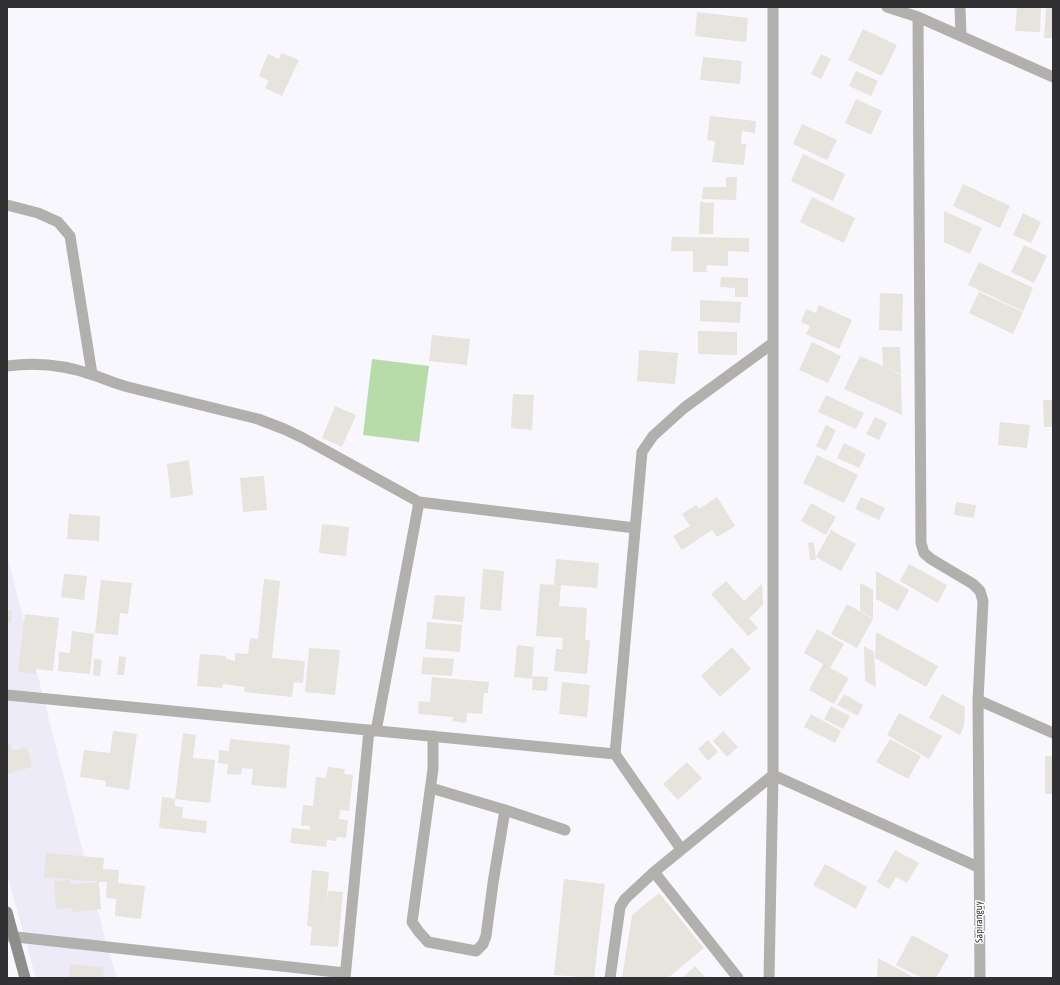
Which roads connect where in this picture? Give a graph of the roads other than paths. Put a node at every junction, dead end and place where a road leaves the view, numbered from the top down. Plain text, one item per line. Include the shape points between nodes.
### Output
1 (773, 7) edge
2 (886, 7) edge
3 (960, 7) edge
4 (918, 17) junction
5 (961, 36) junction
6 (1053, 77) edge
7 (7, 205) edge
8 (773, 343) junction
9 (7, 366) edge
10 (92, 374) junction
11 (419, 502) junction
12 (635, 528) junction
13 (7, 696) edge
14 (978, 700) junction
15 (372, 730) junction
16 (1053, 733) edge
17 (433, 736) junction
18 (615, 754) junction
19 (773, 775) junction
20 (431, 788) junction
21 (505, 810) junction
22 (565, 830) dead end
23 (681, 849) junction
24 (978, 867) junction
25 (654, 872) junction
26 (7, 912) edge
27 (10, 936) edge
28 (345, 976) edge
29 (25, 978) edge
30 (610, 978) edge
31 (738, 978) edge
32 (770, 978) edge
33 (980, 978) edge

1 - 8 street
2 - 4 street
3 - 5 street
4 - 5 street
4 - 14 street, Sapiranguy via 921,543 924,553 931,559 973,584 980,591 983,601
5 - 6 street
7 - 10 street via 38,212 58,222 70,236
8 - 12 street via 684,408 653,436 642,452
8 - 19 street
9 - 10 street via 32,364
10 - 11 street via 111,382 258,419 284,429
11 - 12 street
11 - 15 street
12 - 18 street
13 - 15 street
14 - 16 street
14 - 24 street, Sapiranguy
15 - 17 street
15 - 28 street
17 - 18 street
17 - 20 street
18 - 23 street
19 - 23 street
19 - 24 street
19 - 32 street
20 - 21 street
20 - 21 street via 412,922 428,942 476,951 483,944
21 - 22 street
23 - 25 street
24 - 33 street, Sapiranguy
25 - 30 street via 620,907
25 - 31 street
26 - 27 main road
27 - 28 street
27 - 29 main road

